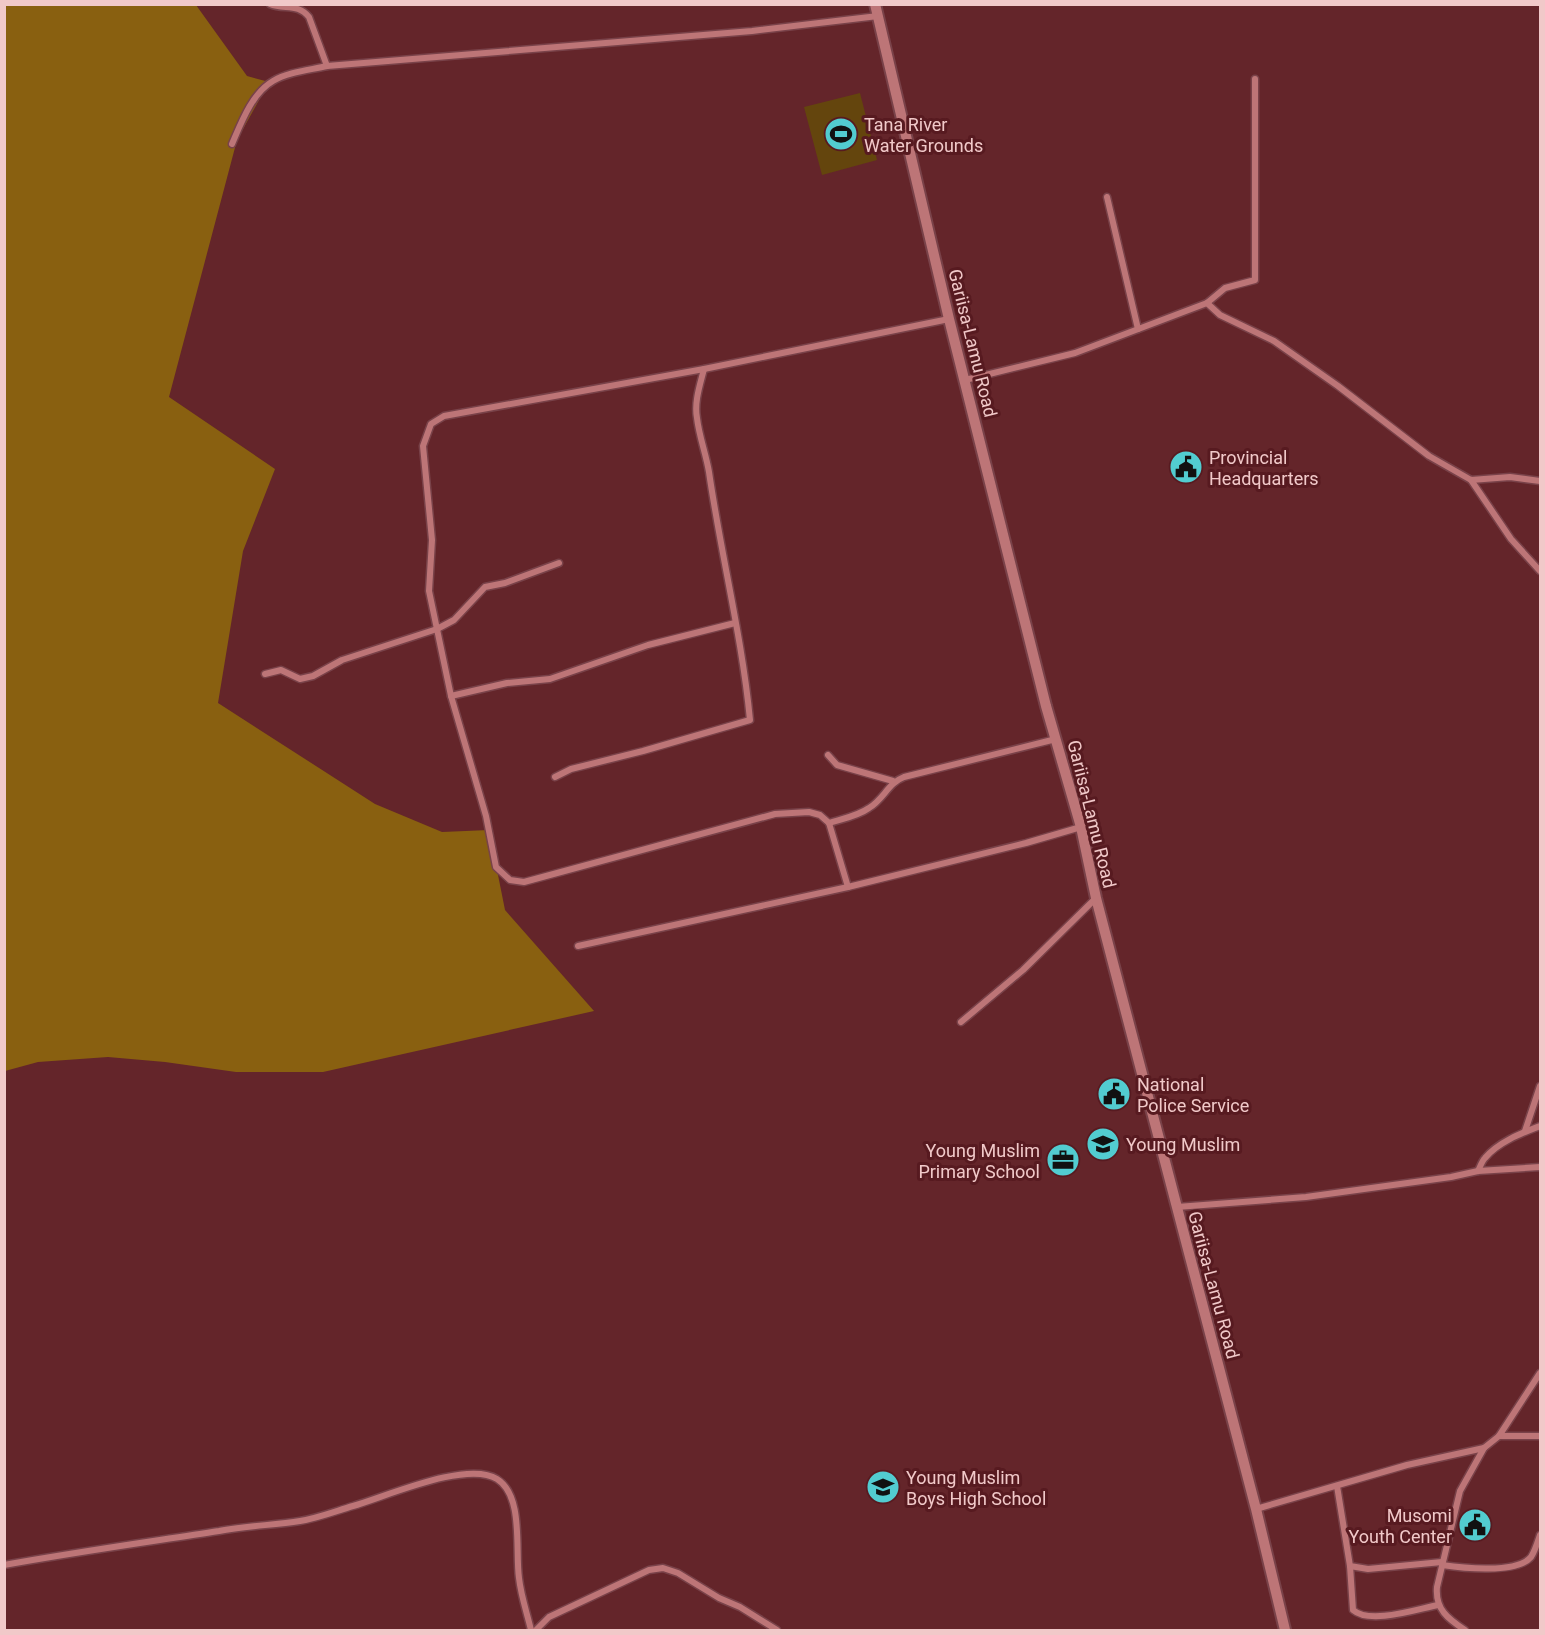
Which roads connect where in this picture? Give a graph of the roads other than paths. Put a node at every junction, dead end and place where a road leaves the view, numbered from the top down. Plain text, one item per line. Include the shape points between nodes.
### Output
1 (270, 4) edge
2 (875, 4) edge
3 (878, 16) junction
4 (327, 66) junction
5 (1255, 79) dead end
6 (232, 144) dead end
7 (1107, 197) dead end
8 (1208, 303) junction
9 (949, 319) junction
10 (1138, 329) junction
11 (704, 369) junction
12 (965, 380) junction
13 (1471, 480) junction
14 (1540, 481) edge
15 (559, 563) dead end
16 (1540, 571) edge
17 (735, 623) junction
18 (437, 628) junction
19 (264, 674) dead end
20 (451, 696) junction
21 (1056, 739) junction
22 (828, 755) dead end
23 (555, 777) dead end
24 (894, 781) junction
25 (829, 824) junction
26 (1081, 827) junction
27 (848, 887) junction
28 (1096, 898) junction
29 (578, 946) dead end
30 (961, 1022) dead end
31 (1540, 1086) edge
32 (1540, 1126) edge
33 (1525, 1131) junction
34 (1540, 1167) edge
35 (1478, 1171) junction
36 (1176, 1207) junction
37 (1540, 1373) edge
38 (1499, 1436) junction
39 (1540, 1436) edge
40 (1484, 1448) junction
41 (1337, 1486) junction
42 (1256, 1509) junction
43 (1540, 1535) edge
44 (1442, 1563) junction
45 (4, 1564) edge
46 (1350, 1566) junction
47 (1438, 1605) junction
48 (531, 1630) edge
49 (536, 1630) edge
50 (777, 1630) edge
51 (1285, 1630) edge
52 (1465, 1630) edge

1 - 4 street via 304,11
2 - 3 street, Gariisa-Lamu Road
3 - 4 street via 752,31
3 - 9 street, Gariisa-Lamu Road
4 - 6 street via 273,80 257,95
5 - 8 street via 1255,280 1224,288
7 - 10 street
8 - 10 street
8 - 13 street via 1220,315 1274,341 1429,456
9 - 11 street
9 - 12 street, Gariisa-Lamu Road
10 - 12 street via 1075,353
11 - 17 street via 697,418 707,455
11 - 18 street via 444,416 431,424 423,446 432,540 429,591
12 - 21 street, Gariisa-Lamu Road
13 - 14 street via 1510,477
13 - 16 street via 1511,539
15 - 18 street via 485,587 454,620
17 - 20 street via 648,645 550,679 507,683
17 - 23 street via 750,720 570,769
18 - 19 street via 342,660 313,676 300,679 281,670
18 - 20 street
20 - 25 street via 486,816 496,867 510,880 524,882 775,814 809,812 820,815
21 - 24 street
21 - 26 street, Gariisa-Lamu Road
22 - 24 street via 837,765
24 - 25 street via 869,809
25 - 27 street
26 - 27 street
26 - 28 street, Gariisa-Lamu Road
27 - 29 street
28 - 30 street via 1023,970
28 - 36 street, Gariisa-Lamu Road
31 - 33 street
32 - 33 street
33 - 35 street via 1484,1159
34 - 35 street
35 - 36 street via 1306,1197
36 - 42 street, Gariisa-Lamu Road
37 - 38 street
38 - 39 street
38 - 40 street
40 - 41 street
40 - 44 street via 1460,1491
41 - 42 street
41 - 46 street
42 - 51 street, Gariisa-Lamu Road
43 - 44 street via 1530,1558 1518,1565 1473,1569
44 - 46 street via 1368,1569
44 - 47 street
45 - 48 street via 299,1521 436,1480 481,1474 503,1484 512,1502 519,1579
46 - 47 street via 1353,1610 1363,1616
47 - 52 street
49 - 50 street via 549,1617 649,1570 663,1568

